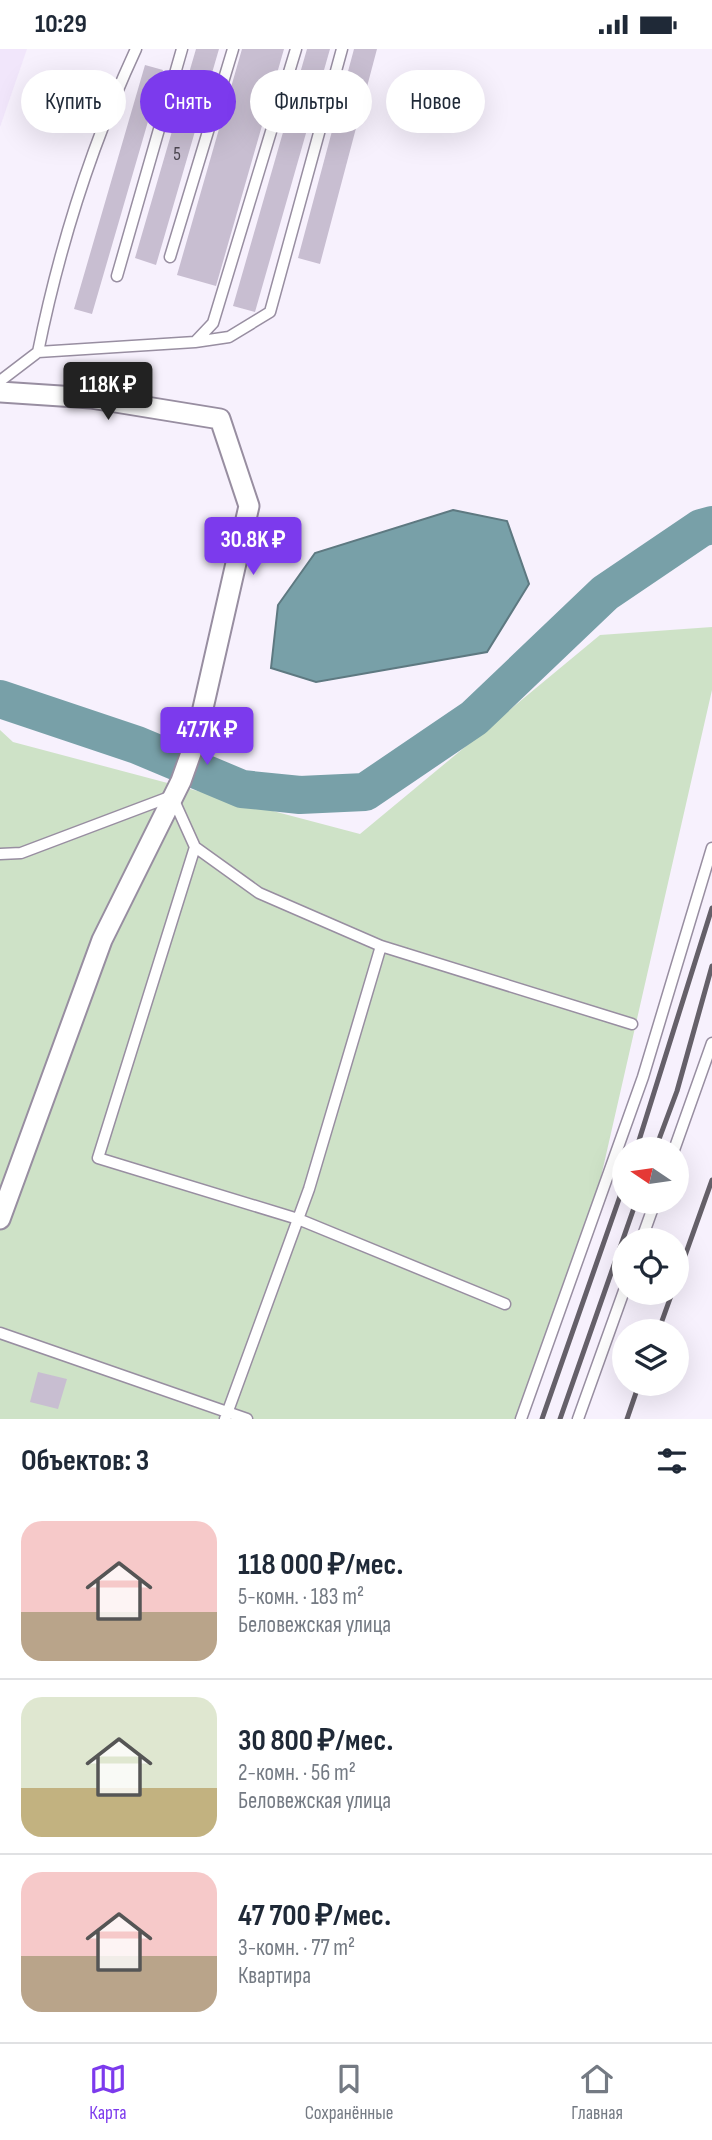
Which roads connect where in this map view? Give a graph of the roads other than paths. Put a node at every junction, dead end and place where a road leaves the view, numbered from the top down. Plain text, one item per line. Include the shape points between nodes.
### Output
1 (136, 49) edge
2 (182, 49) edge
3 (233, 49) edge
4 (296, 49) edge
5 (342, 49) edge
6 (170, 257) dead end
7 (117, 276) dead end
8 (195, 342) junction
9 (38, 352) junction
10 (0, 381) edge
11 (0, 392) edge
12 (176, 789) junction
13 (195, 847) junction
14 (712, 848) edge
15 (0, 854) edge
16 (381, 946) junction
17 (632, 1024) dead end
18 (712, 1043) edge
19 (679, 1137) edge
20 (0, 1219) edge
21 (298, 1219) junction
22 (505, 1304) dead end
23 (619, 1305) edge
24 (0, 1333) edge
25 (226, 1415) edge
26 (247, 1419) edge
27 (521, 1419) edge
28 (578, 1419) edge

1 - 9 lane via 106,114 52,284
2 - 7 lane
3 - 6 lane
4 - 8 lane via 213,323
5 - 8 lane via 270,312 229,337
8 - 9 lane
9 - 10 lane
11 - 12 street via 90,398 220,419 249,506 196,739
12 - 13 lane
12 - 15 lane via 21,853
12 - 20 street via 102,940
13 - 16 lane via 259,893
13 - 21 lane via 98,1158
14 - 27 lane via 643,1077
16 - 17 lane
16 - 21 lane
18 - 19 lane
21 - 22 lane
21 - 25 lane
23 - 28 lane
24 - 25 lane
25 - 26 lane

